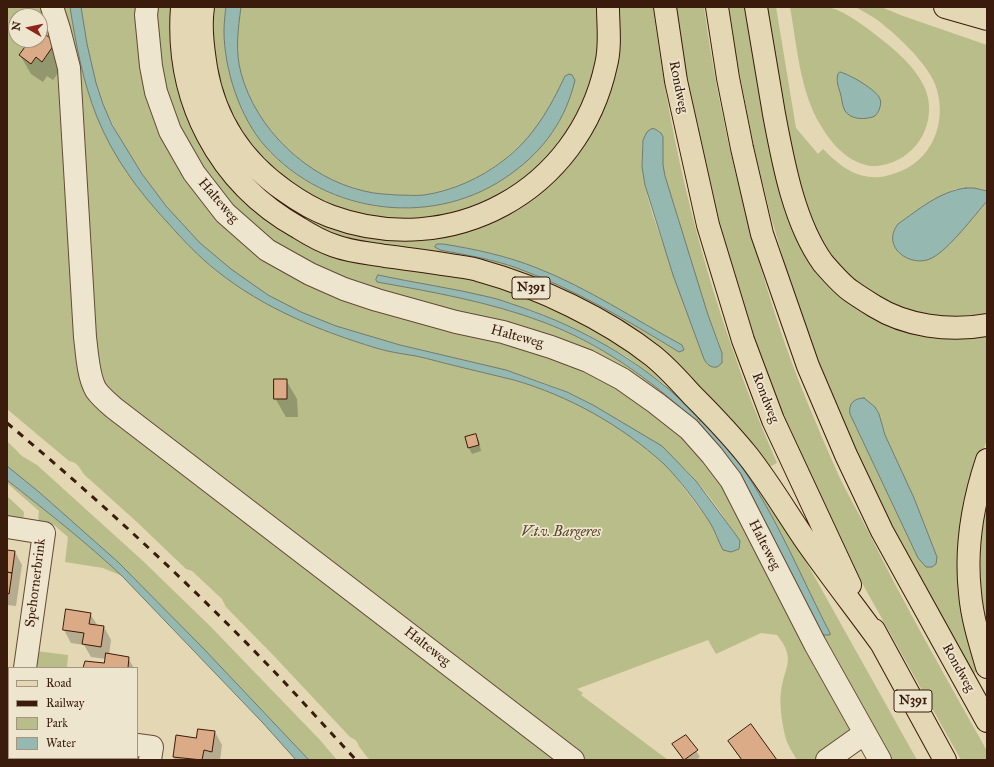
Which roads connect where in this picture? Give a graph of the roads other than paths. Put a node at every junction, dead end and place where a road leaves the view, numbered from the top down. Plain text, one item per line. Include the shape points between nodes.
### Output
1 (52, 7) edge
2 (147, 7) edge
3 (182, 7) edge
4 (202, 7) edge
5 (608, 7) edge
6 (665, 7) edge
7 (717, 7) edge
8 (756, 7) edge
9 (945, 7) edge
10 (987, 19) edge
11 (987, 325) edge
12 (987, 460) edge
13 (7, 527) edge
14 (881, 643) junction
15 (25, 667) edge
16 (987, 667) edge
17 (987, 721) edge
18 (865, 733) junction
19 (138, 745) edge
20 (150, 760) edge
21 (573, 760) edge
22 (827, 760) edge
23 (880, 760) edge
24 (945, 760) edge

1 - 21 street, Halteweg via 69,68 85,337 88,364 95,388 114,408
2 - 18 street, Halteweg via 152,72 156,92 170,131 194,173 225,213 267,250 344,289 449,320 503,332 566,352 622,379 656,403 683,425 712,455 731,480 815,644
3 - 14 main road, N391 via 184,64 203,129 218,155 257,200 279,217 335,246 365,253 480,270 536,290 576,308 620,333 653,356 678,379 748,457
4 - 5 main road via 205,60 210,86 233,139 253,164 303,203 329,216 358,225 419,230 465,221 498,208 535,184 571,147 586,123 607,64
6 - 14 main road, Rondweg / N391 via 676,81 708,225 744,340 773,420 846,578
7 - 17 main road, Rondweg via 728,78 762,234 808,366 882,532
8 - 11 main road via 778,138 793,197 805,230 824,263 849,290 887,314 907,321 948,328
9 - 10 main road
12 - 16 main road via 972,520 969,556 970,593
13 - 15 street, Spehornerbrink via 44,533
14 - 24 main road, Rondweg / N391
18 - 22 street
18 - 23 street, Halteweg
19 - 20 street via 152,748

